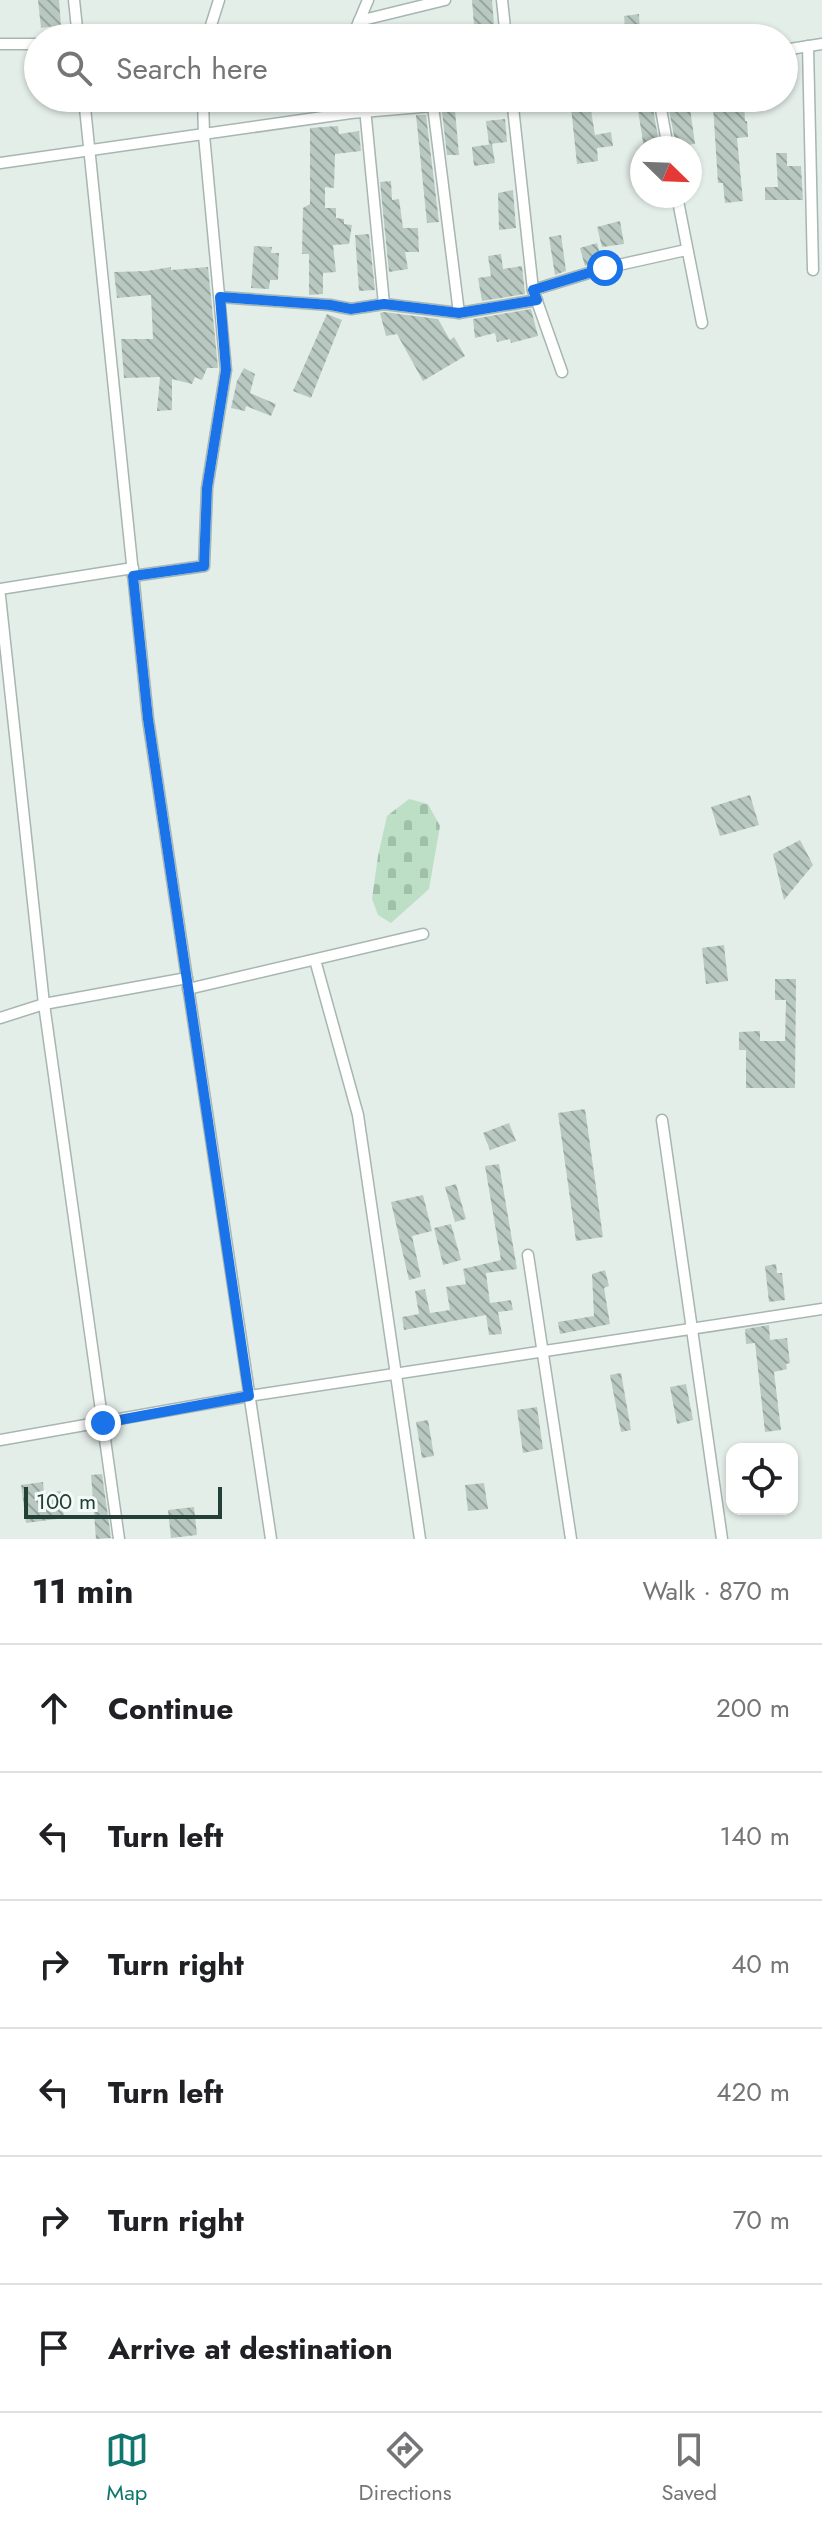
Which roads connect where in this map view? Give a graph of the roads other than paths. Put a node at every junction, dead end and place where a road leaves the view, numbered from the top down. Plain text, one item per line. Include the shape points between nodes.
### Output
1 (74, 0) edge
2 (219, 0) edge
3 (368, 0) edge
4 (445, 0) edge
5 (502, 0) edge
6 (359, 21) junction
7 (77, 24) edge
8 (211, 24) edge
9 (358, 24) edge
10 (505, 24) edge
11 (0, 44) edge
12 (24, 44) edge
13 (822, 44) edge
14 (808, 46) junction
15 (798, 48) edge
16 (85, 112) edge
17 (203, 112) edge
18 (366, 112) joint
19 (434, 112) edge
20 (514, 112) edge
21 (662, 112) edge
22 (204, 135) junction
23 (666, 136) edge
24 (89, 149) junction
25 (0, 163) edge
26 (679, 208) edge
27 (686, 250) junction
28 (813, 270) dead end
29 (535, 295) junction
30 (220, 297) junction
31 (384, 304) junction
32 (459, 313) junction
33 (702, 323) dead end
34 (562, 372) dead end
35 (133, 572) junction
36 (0, 589) edge
37 (0, 596) edge
38 (423, 934) dead end
39 (315, 960) junction
40 (188, 983) junction
41 (44, 1004) junction
42 (0, 1018) edge
43 (662, 1120) dead end
44 (528, 1255) dead end
45 (822, 1309) edge
46 (691, 1329) junction
47 (542, 1351) junction
48 (394, 1373) junction
49 (249, 1396) junction
50 (103, 1423) junction
51 (0, 1440) edge
52 (119, 1539) edge
53 (271, 1539) edge
54 (420, 1539) edge
55 (571, 1539) edge
56 (722, 1539) edge

1 - 7 street
2 - 8 street
3 - 6 street
4 - 6 street
5 - 10 street
6 - 9 street
11 - 12 street
13 - 14 street
14 - 15 street
14 - 28 street
16 - 24 street
17 - 22 street
18 - 22 street
18 - 31 street
19 - 32 street
20 - 29 street
21 - 23 street
22 - 24 street
22 - 30 street
24 - 25 street
24 - 35 street
26 - 27 street
27 - 29 street via 605,268
27 - 33 street
29 - 32 street
29 - 34 street
30 - 31 street via 351,309
30 - 35 street via 226,370 207,488 204,566
31 - 32 street
35 - 36 street
35 - 40 street via 148,719
37 - 41 street
38 - 39 street
39 - 40 street
39 - 48 street via 358,1115
40 - 41 street
40 - 49 street
41 - 42 street
41 - 50 street
43 - 46 street
44 - 47 street
45 - 46 street
46 - 47 street
46 - 56 street
47 - 48 street
47 - 55 street
48 - 49 street
48 - 54 street
49 - 50 street
49 - 53 street
50 - 51 street
50 - 52 street

